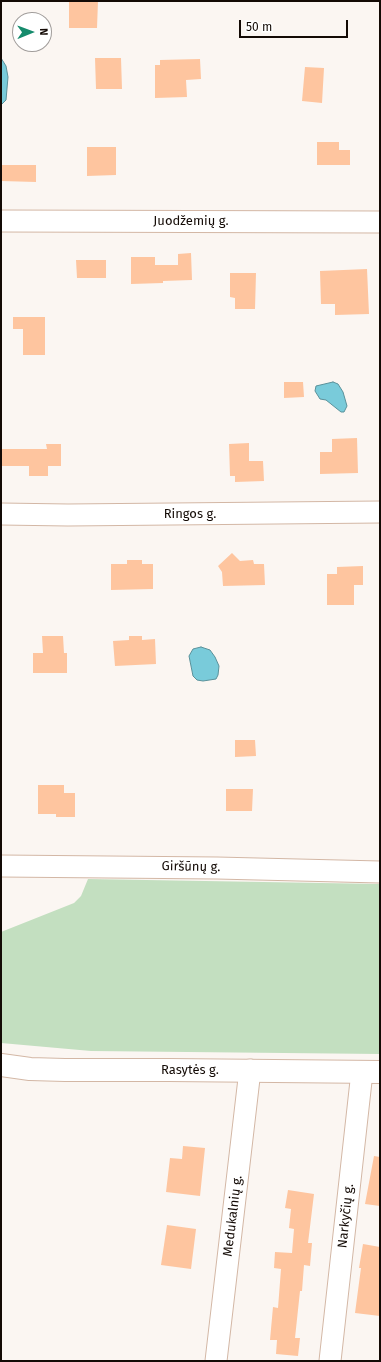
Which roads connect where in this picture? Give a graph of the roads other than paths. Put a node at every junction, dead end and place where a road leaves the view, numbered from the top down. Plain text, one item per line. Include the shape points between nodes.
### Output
1 (1, 221) edge
2 (380, 222) edge
3 (380, 512) edge
4 (1, 514) edge
5 (1, 866) edge
6 (380, 872) edge
7 (1, 1065) edge
8 (1, 1070) edge
9 (250, 1070) junction
10 (371, 1072) edge
11 (216, 1361) edge
12 (330, 1361) edge

1 - 2 street, Juodžemių g.
3 - 4 street, Ringos g.
5 - 6 street, Giršūnų g.
7 - 8 street
7 - 9 main road, Rasytės g. via 65,1070
9 - 10 main road, Rasytės g.
9 - 11 street, Medukalnių g.
10 - 12 street, Narkyčių g.

